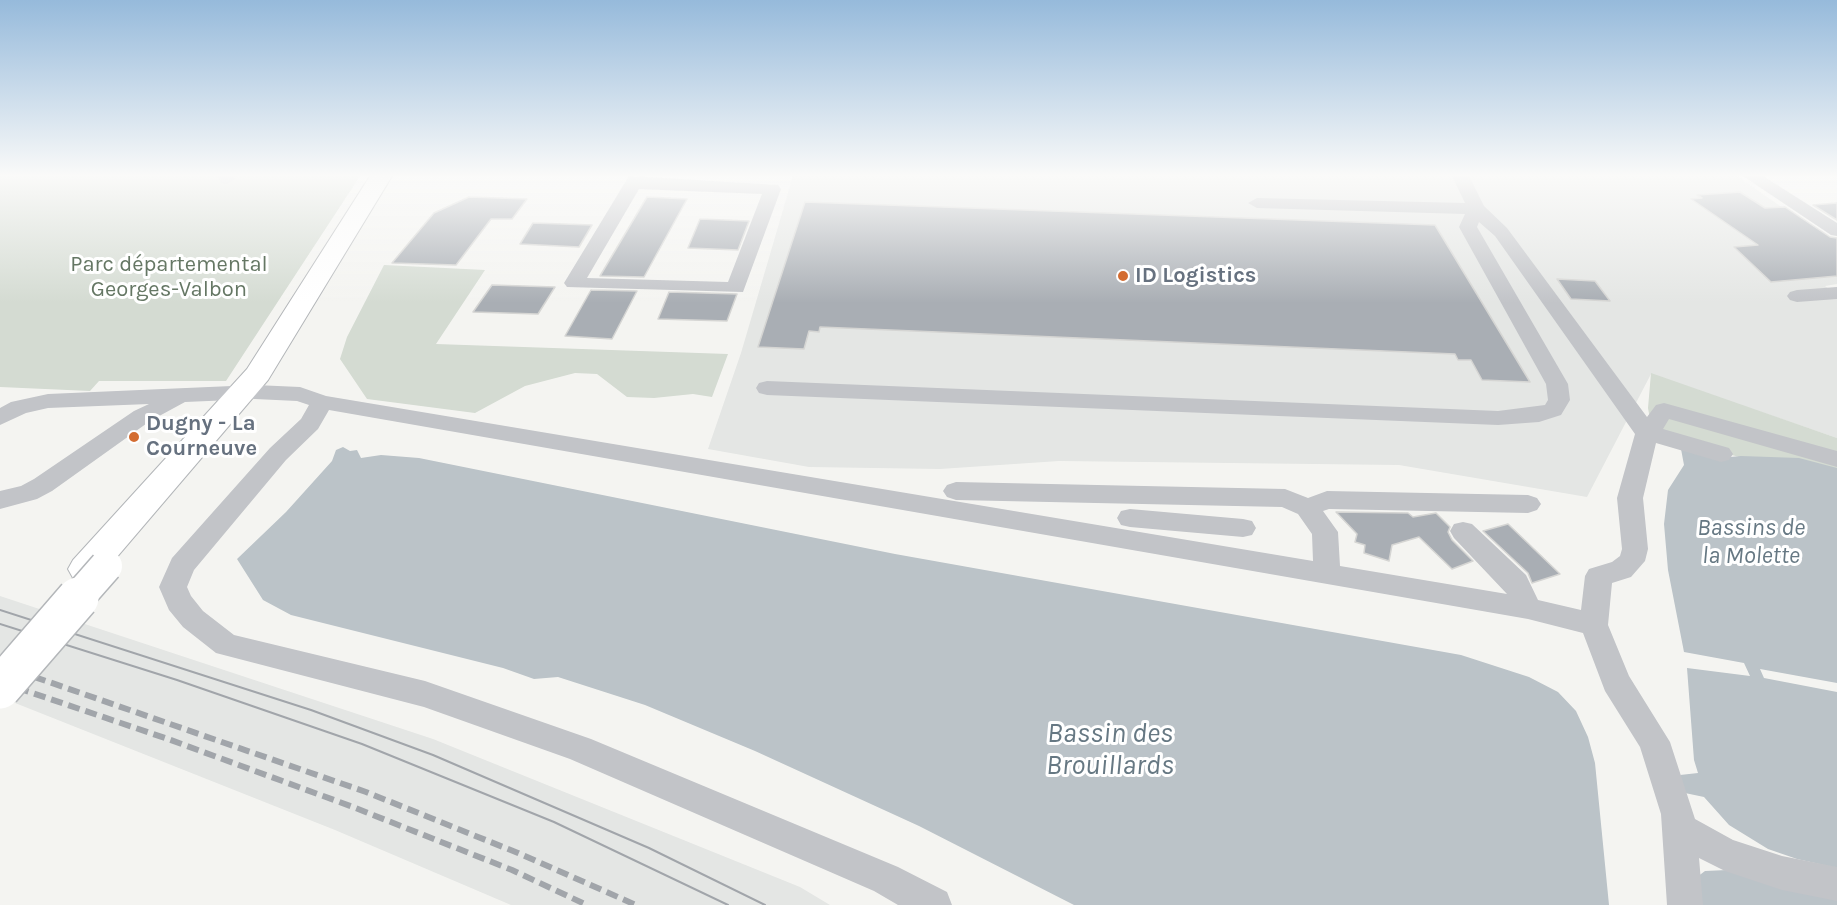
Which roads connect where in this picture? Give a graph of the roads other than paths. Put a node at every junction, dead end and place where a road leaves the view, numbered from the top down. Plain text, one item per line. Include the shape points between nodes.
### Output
1 (356, 218) edge
2 (369, 218) edge
3 (613, 218) edge
4 (761, 218) edge
5 (1472, 218) edge
6 (1486, 218) edge
7 (1817, 218) edge
8 (1837, 231) edge
9 (1837, 293) edge
10 (1797, 296) dead end
11 (258, 384) junction
12 (766, 388) dead end
13 (185, 396) junction
14 (322, 402) junction
15 (0, 418) edge
16 (1647, 434) junction
17 (1721, 454) dead end
18 (1837, 459) edge
19 (956, 491) dead end
20 (1074, 493) junction
21 (1114, 494) junction
22 (0, 500) edge
23 (1528, 504) dead end
24 (1307, 508) junction
25 (1047, 526) junction
26 (1243, 528) dead end
27 (1128, 529) junction
28 (1463, 531) dead end
29 (96, 568) junction
30 (1327, 574) junction
31 (1528, 608) junction
32 (1594, 625) junction
33 (0, 664) edge
34 (0, 688) edge
35 (1679, 828) junction
36 (1837, 884) edge
37 (934, 905) edge
38 (1685, 905) edge

1 - 11 main road
2 - 11 main road
3 - 4 street via 574,283 736,288
5 - 12 street via 1468,227 1557,384 1559,400 1553,410 1498,418
6 - 16 street via 1501,232
7 - 8 street
9 - 10 street
11 - 13 street
11 - 14 street
11 - 29 main road
13 - 15 street via 48,401 19,407
13 - 22 street via 142,416 43,485
14 - 25 street
14 - 37 street via 310,424 278,454 182,565 173,587 193,619 226,645 425,694 580,749 886,879
16 - 17 street
16 - 18 street via 1664,410
16 - 32 street via 1630,498 1635,549 1632,561 1621,570 1599,576
19 - 20 street
20 - 21 street
20 - 25 street
21 - 24 street via 1285,498
21 - 27 street
23 - 24 street via 1327,501
24 - 30 street via 1325,532
25 - 27 street
26 - 27 street
27 - 30 street
28 - 31 street via 1516,582
29 - 33 main road
29 - 34 main road, bridge
30 - 31 street
31 - 32 street
32 - 35 street via 1616,682 1654,742 1678,813
35 - 36 street via 1736,858 1782,873
35 - 38 street

